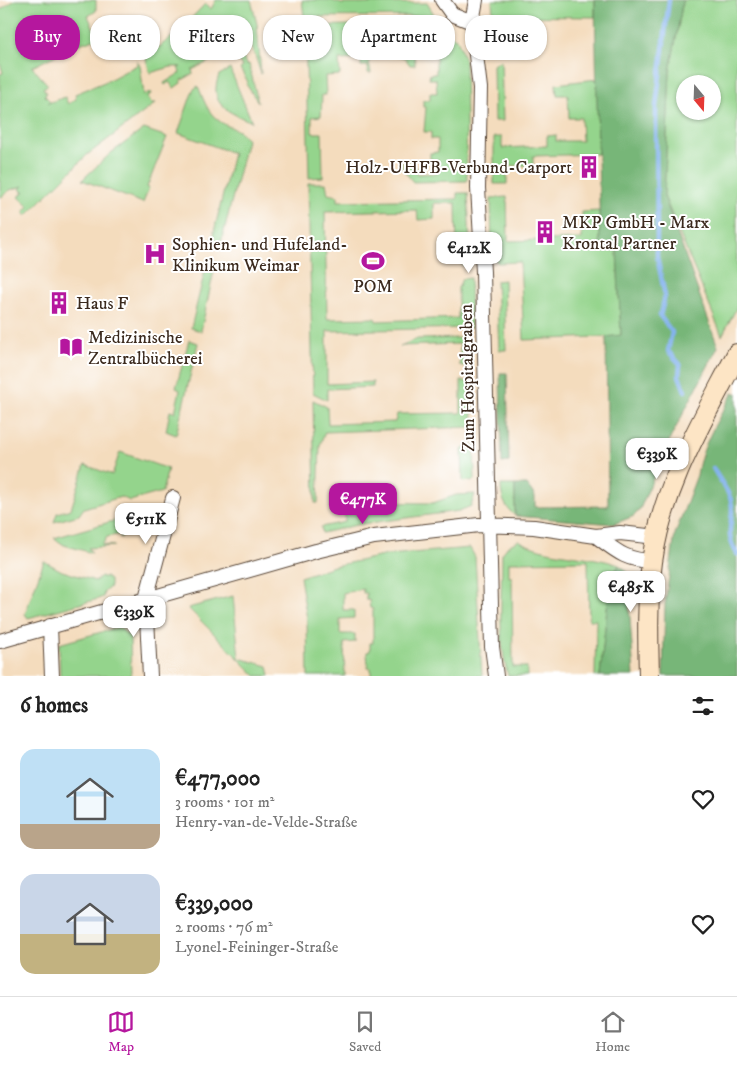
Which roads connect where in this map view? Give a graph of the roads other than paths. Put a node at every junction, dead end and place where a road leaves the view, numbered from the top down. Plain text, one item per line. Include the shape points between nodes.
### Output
1 (442, 0) edge
2 (476, 0) edge
3 (473, 15) edge
4 (465, 19) edge
5 (477, 60) edge
6 (737, 354) edge
7 (173, 498) dead end
8 (490, 525) junction
9 (596, 536) junction
10 (657, 537) junction
11 (652, 561) junction
12 (146, 599) junction
13 (50, 626) junction
14 (0, 640) edge
15 (52, 676) edge
16 (150, 676) edge
17 (496, 676) edge
18 (649, 676) edge

1 - 4 street via 452,14
2 - 3 street, Zum Hospitalgraben
5 - 8 street, Zum Hospitalgraben via 480,88 478,188
6 - 10 main road via 694,435 666,503
7 - 12 street
8 - 9 street via 534,527
8 - 12 street via 430,529 339,544
8 - 17 street, Zum Hospitalgraben via 492,647
9 - 10 street via 620,533
9 - 11 street via 634,561
10 - 11 main road
11 - 18 main road
12 - 13 street
12 - 16 street
13 - 14 street
13 - 15 street

